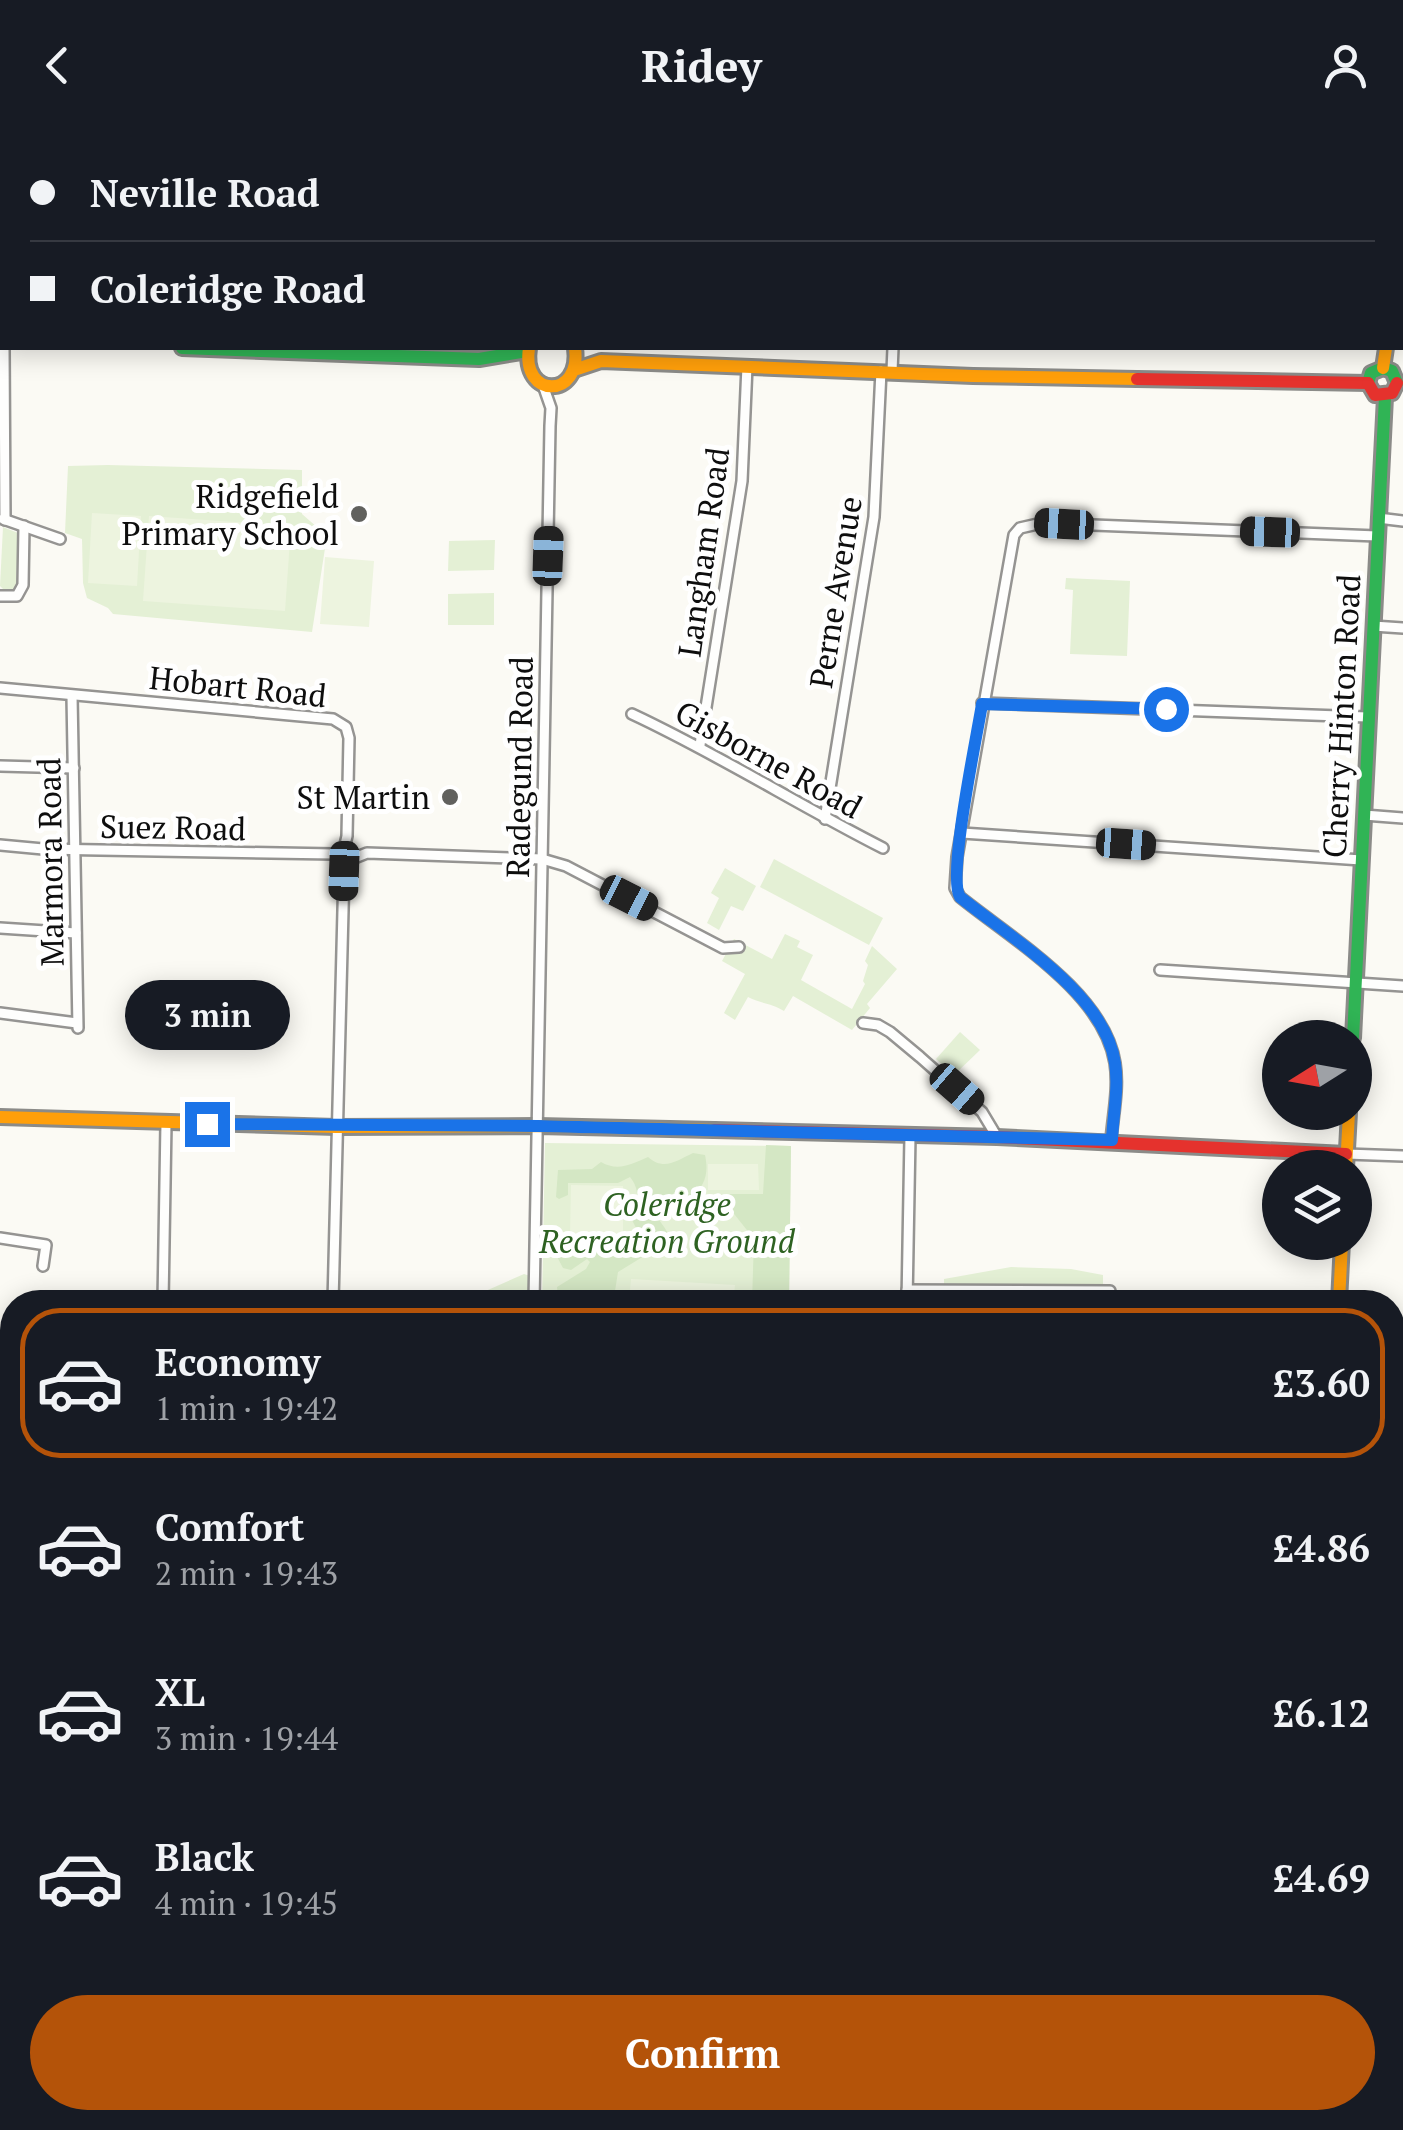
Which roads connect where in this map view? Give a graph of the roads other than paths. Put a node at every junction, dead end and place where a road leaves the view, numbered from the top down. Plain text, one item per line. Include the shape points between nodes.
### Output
1 (4, 350) edge
2 (220, 350) edge
3 (524, 350) edge
4 (528, 350) edge
5 (577, 350) edge
6 (892, 350) edge
7 (1386, 350) edge
8 (494, 358) junction
9 (601, 362) junction
10 (747, 365) junction
11 (526, 367) junction
12 (577, 368) junction
13 (1383, 368) junction
14 (887, 371) junction
15 (1368, 382) junction
16 (1400, 384) edge
17 (543, 385) junction
18 (560, 386) junction
19 (1385, 397) junction
20 (550, 408) junction
21 (1378, 518) junction
22 (3, 519) edge
23 (1403, 520) edge
24 (24, 526) junction
25 (1377, 536) junction
26 (60, 538) dead end
27 (0, 596) edge
28 (1373, 626) junction
29 (1403, 628) edge
30 (0, 688) edge
31 (72, 696) junction
32 (982, 704) junction
33 (632, 714) dead end
34 (1367, 717) junction
35 (700, 745) junction
36 (0, 766) edge
37 (74, 768) junction
38 (1364, 816) junction
39 (824, 818) junction
40 (1403, 818) edge
41 (962, 833) junction
42 (0, 845) edge
43 (882, 848) dead end
44 (344, 849) joint
45 (76, 850) junction
46 (542, 859) junction
47 (1361, 860) junction
48 (0, 928) edge
49 (76, 933) junction
50 (739, 946) dead end
51 (1160, 970) dead end
52 (1355, 983) junction
53 (1403, 986) edge
54 (0, 1013) edge
55 (1354, 1020) edge
56 (863, 1023) dead end
57 (0, 1118) edge
58 (166, 1122) junction
59 (538, 1126) junction
60 (336, 1127) junction
61 (910, 1136) junction
62 (997, 1137) junction
63 (1112, 1140) junction
64 (1262, 1153) edge
65 (1403, 1156) edge
66 (1372, 1158) edge
67 (0, 1238) edge
68 (1341, 1260) edge
69 (43, 1266) dead end
70 (164, 1290) edge
71 (334, 1290) edge
72 (534, 1290) edge
73 (907, 1290) edge
74 (1340, 1290) edge

1 - 22 street
2 - 8 street
3 - 8 street
4 - 11 street
5 - 9 street
5 - 12 street
6 - 14 street, Perne Avenue
7 - 13 street
8 - 11 street
9 - 10 street
9 - 12 street
10 - 14 street
10 - 35 street, Langham Road via 742,480
11 - 17 street
12 - 18 street
13 - 15 street
13 - 16 street
14 - 15 street
14 - 39 street, Perne Avenue via 874,517
15 - 19 street via 1375,395
16 - 19 street
17 - 18 street
17 - 20 street, Radegund Road
18 - 20 street, Radegund Road
19 - 21 street, Cherry Hinton Road
20 - 46 street, Radegund Road
21 - 23 street
21 - 25 street, Cherry Hinton Road
22 - 24 street
24 - 26 street
24 - 27 street via 23,585 17,596
25 - 28 street, Cherry Hinton Road
25 - 32 street via 1029,524 1009,547
28 - 29 street
28 - 34 street, Cherry Hinton Road
30 - 31 street, Hobart Road
31 - 37 street, Marmora Road
31 - 44 street, Hobart Road via 340,722 349,738
32 - 34 street
32 - 41 street
33 - 35 street, Gisborne Road
34 - 38 street, Cherry Hinton Road
35 - 39 street, Gisborne Road
36 - 37 street
37 - 45 street, Marmora Road
38 - 40 street
38 - 47 street, Cherry Hinton Road
39 - 43 street, Gisborne Road
41 - 47 street
41 - 63 street via 957,894 1079,992 1098,1020 1116,1066
42 - 45 street, Suez Road
44 - 45 street, Suez Road via 321,856
45 - 49 street, Marmora Road
46 - 50 street via 723,948
46 - 59 street, Radegund Road
46 - 60 street via 368,853 352,859 344,871
47 - 52 street, Cherry Hinton Road
48 - 49 street
49 - 54 street, Marmora Road via 78,1025
51 - 52 street
52 - 53 street
52 - 55 street, Cherry Hinton Road
56 - 62 street via 890,1032 982,1112
57 - 58 street
58 - 60 street
58 - 70 street
59 - 60 street
59 - 61 street
59 - 72 street, Radegund Road
60 - 71 street
61 - 62 street
61 - 73 street
62 - 63 street
63 - 64 street
65 - 66 street
67 - 69 street via 46,1245
68 - 74 street

